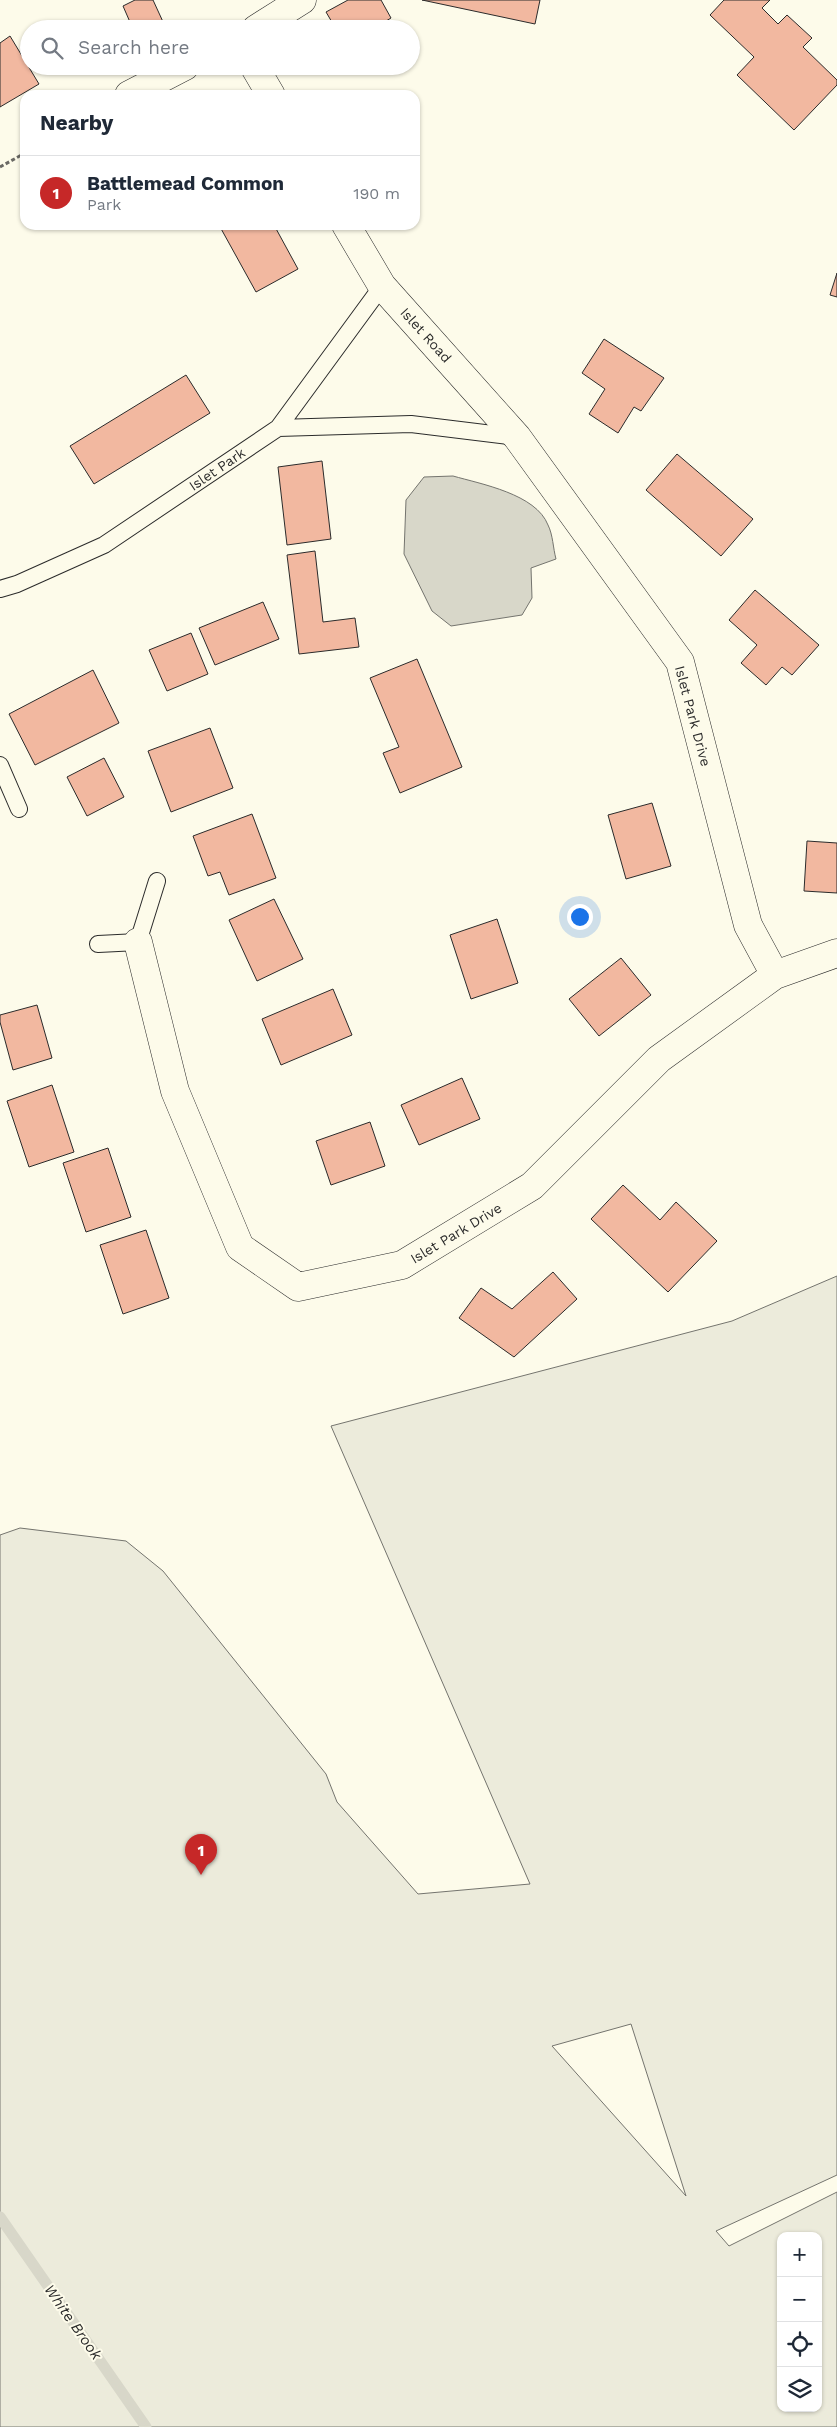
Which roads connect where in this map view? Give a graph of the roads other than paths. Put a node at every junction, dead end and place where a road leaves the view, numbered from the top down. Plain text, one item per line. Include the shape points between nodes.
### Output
1 (302, 0) edge
2 (270, 20) edge
3 (168, 75) edge
4 (259, 75) edge
5 (139, 90) edge
6 (268, 90) edge
7 (349, 230) edge
8 (382, 286) junction
9 (278, 428) junction
10 (517, 437) junction
11 (0, 589) edge
12 (0, 765) edge
13 (19, 809) dead end
14 (157, 881) dead end
15 (138, 942) junction
16 (98, 944) dead end
17 (837, 953) edge
18 (775, 975) junction

1 - 2 street
3 - 5 street
4 - 6 street
7 - 8 street, Islet Road
8 - 9 lane, Islet Park
8 - 10 street, Islet Road
9 - 10 lane via 411,424
9 - 11 lane, Islet Park via 104,545
10 - 18 street, Islet Park Drive via 680,662 748,925
12 - 13 lane
14 - 15 lane
15 - 16 lane
15 - 18 street, Islet Park Drive via 175,1092 240,1247 298,1287 402,1265 532,1186 659,1059
17 - 18 street, Islet Park Drive

